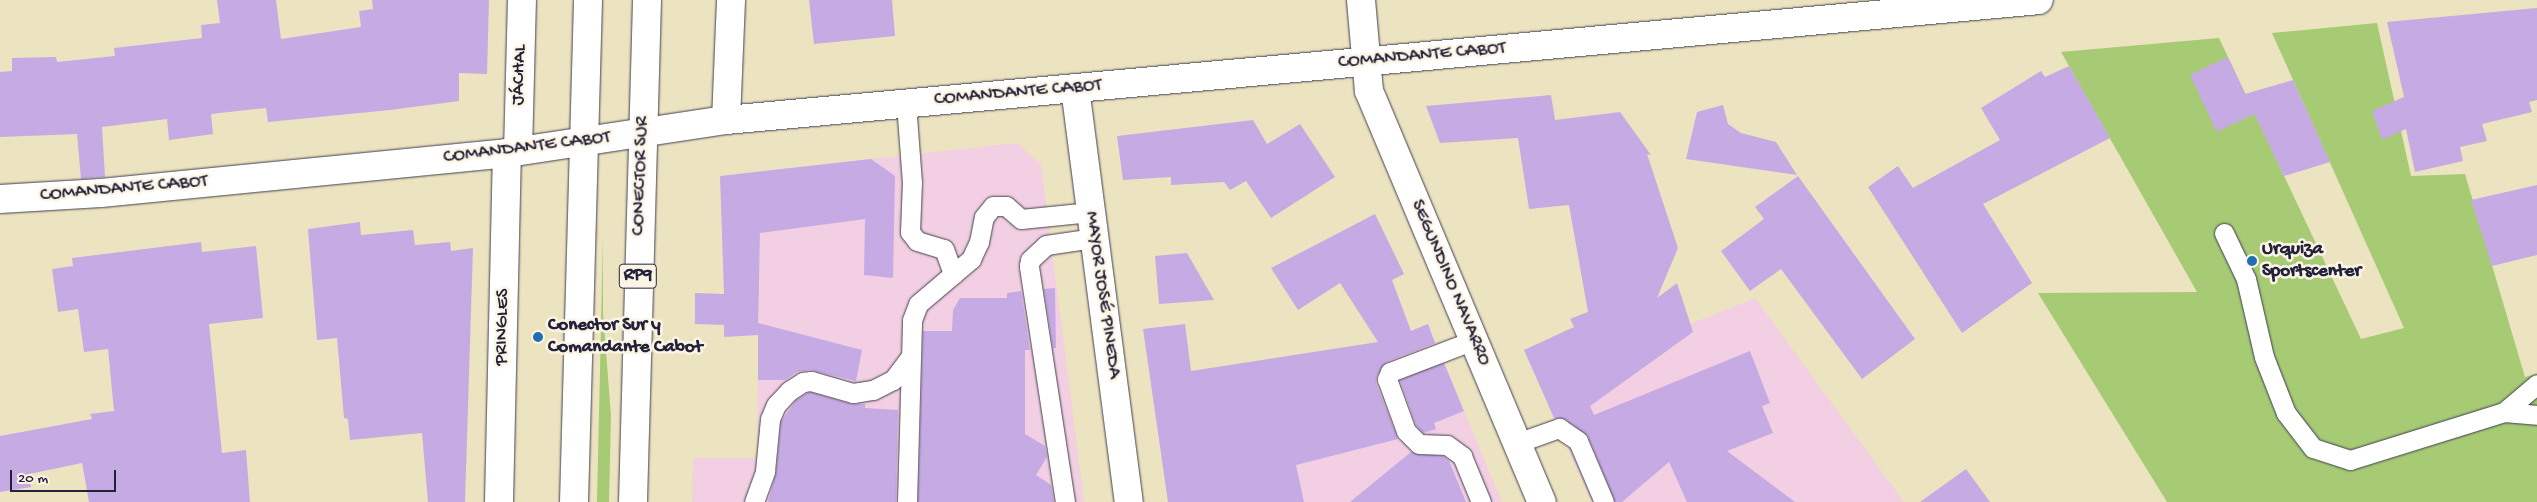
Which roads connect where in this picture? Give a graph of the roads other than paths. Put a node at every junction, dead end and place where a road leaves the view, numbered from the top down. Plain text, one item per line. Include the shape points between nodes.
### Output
1 (522, 0) edge
2 (588, 0) edge
3 (647, 0) edge
4 (731, 0) edge
5 (1362, 0) edge
6 (2038, 0) edge
7 (1367, 61) junction
8 (1074, 88) junction
9 (906, 103) junction
10 (726, 120) junction
11 (642, 132) junction
12 (583, 142) junction
13 (513, 152) junction
14 (0, 199) edge
15 (1091, 212) junction
16 (2224, 233) dead end
17 (1094, 238) junction
18 (953, 274) junction
19 (1474, 340) junction
20 (911, 356) junction
21 (2537, 384) edge
22 (2504, 412) junction
23 (2537, 415) edge
24 (1517, 443) junction
25 (499, 502) edge
26 (574, 502) edge
27 (633, 502) edge
28 (754, 502) edge
29 (907, 502) edge
30 (1065, 502) edge
31 (1129, 502) edge
32 (1481, 502) edge
33 (1542, 502) edge
34 (1604, 502) edge

1 - 13 main road, JÁCHAL
2 - 12 main road
3 - 11 main road, CONECTOR SUR / RP9
4 - 10 main road
5 - 7 main road, SEGUNDINO NAVARRO
6 - 7 main road, COMANDANTE CABOT
7 - 8 main road, COMANDANTE CABOT
7 - 19 main road, SEGUNDINO NAVARRO via 1369,92
8 - 9 main road, COMANDANTE CABOT
8 - 15 main road, MAYOR JOSÉ PINEDA
9 - 10 main road, COMANDANTE CABOT
9 - 18 lane via 912,182 910,232 917,241 944,249
10 - 11 main road, COMANDANTE CABOT
11 - 12 main road, COMANDANTE CABOT
11 - 27 main road, CONECTOR SUR / RP9
12 - 13 main road, COMANDANTE CABOT
12 - 26 main road
13 - 14 main road, COMANDANTE CABOT via 101,193
13 - 25 main road, PRINGLES
15 - 17 main road, MAYOR JOSÉ PINEDA
15 - 18 lane via 1022,219 1006,206 993,206 984,217 971,259
16 - 22 lane via 2246,279 2264,357 2286,413 2313,448 2350,460
17 - 30 lane via 1046,245 1030,260 1029,266
17 - 31 main road, MAYOR JOSÉ PINEDA
18 - 20 lane via 918,304 912,320
19 - 24 main road, SEGUNDINO NAVARRO
19 - 32 lane via 1390,372 1387,379 1406,431 1419,444 1447,445 1462,456
20 - 28 lane via 893,380 873,390 853,393 811,381 789,391 776,405 770,419 765,471
20 - 29 lane
21 - 22 lane
22 - 23 lane
24 - 33 main road, SEGUNDINO NAVARRO
24 - 34 lane via 1559,428 1578,441

